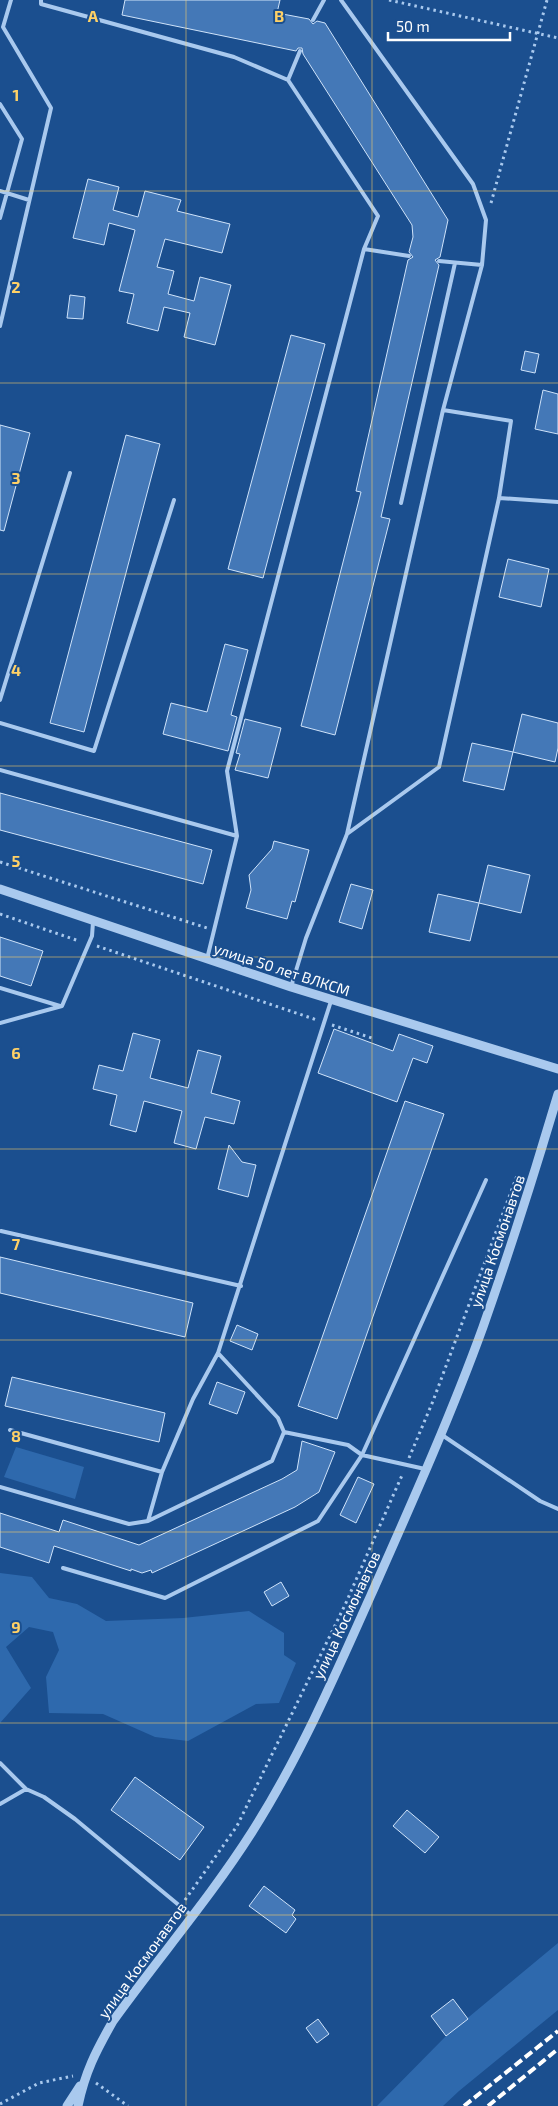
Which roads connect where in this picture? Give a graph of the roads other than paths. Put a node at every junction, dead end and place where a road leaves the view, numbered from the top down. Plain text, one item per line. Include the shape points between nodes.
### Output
1 (11, 0) edge
2 (41, 0) edge
3 (324, 0) edge
4 (340, 0) edge
5 (313, 20) dead end
6 (300, 51) dead end
7 (288, 80) junction
8 (0, 104) edge
9 (0, 191) edge
10 (7, 193) junction
11 (29, 200) junction
12 (0, 218) edge
13 (364, 249) junction
14 (408, 256) dead end
15 (440, 261) dead end
16 (456, 263) junction
17 (482, 265) junction
18 (0, 326) edge
19 (443, 410) junction
20 (70, 473) dead end
21 (499, 498) junction
22 (174, 500) dead end
23 (558, 502) edge
24 (402, 503) dead end
25 (0, 700) edge
26 (0, 723) edge
27 (0, 770) edge
28 (347, 834) junction
29 (236, 836) junction
30 (0, 888) edge
31 (94, 919) junction
32 (207, 959) junction
33 (291, 987) junction
34 (0, 988) edge
35 (332, 999) junction
36 (62, 1006) junction
37 (0, 1023) edge
38 (558, 1069) edge
39 (558, 1094) edge
40 (486, 1180) dead end
41 (1, 1231) dead end
42 (241, 1286) junction
43 (218, 1354) junction
44 (10, 1430) dead end
45 (284, 1432) junction
46 (440, 1434) junction
47 (362, 1455) junction
48 (425, 1469) junction
49 (162, 1472) junction
50 (0, 1487) edge
51 (558, 1509) edge
52 (148, 1521) junction
53 (63, 1568) dead end
54 (0, 1763) edge
55 (26, 1788) junction
56 (0, 1804) edge
57 (192, 1916) junction
58 (84, 2079) junction
59 (67, 2106) edge
60 (78, 2106) edge

1 - 11 lane via 3,27 51,108
2 - 7 lane via 41,4 234,57
3 - 5 lane
4 - 17 lane via 474,184 486,220
6 - 7 lane
7 - 13 lane via 378,216
8 - 10 lane via 22,139
9 - 10 lane
10 - 11 lane
10 - 12 lane
11 - 18 lane
13 - 14 lane
13 - 29 lane via 227,771
15 - 16 lane
16 - 17 lane
16 - 24 lane
17 - 19 lane
19 - 21 lane via 511,421
19 - 28 lane
20 - 25 lane
21 - 23 lane
21 - 28 lane via 439,768
22 - 26 lane via 94,751
27 - 29 lane
28 - 33 lane via 306,938
29 - 32 lane
30 - 31 street, улица 50 лет ВЛКСМ
31 - 32 street, улица 50 лет ВЛКСМ
31 - 36 lane via 89,944
32 - 33 street, улица 50 лет ВЛКСМ
33 - 35 street, улица 50 лет ВЛКСМ
34 - 36 lane
35 - 38 street, улица 50 лет ВЛКСМ
35 - 42 lane
36 - 37 lane
39 - 46 street, улица Космонавтов via 495,1291
40 - 47 lane
41 - 42 lane
42 - 43 lane
43 - 45 lane via 278,1418
43 - 49 lane via 193,1399
44 - 49 lane
45 - 47 lane via 348,1445
45 - 52 lane via 272,1461
46 - 48 street, улица Космонавтов
46 - 51 lane via 540,1501
47 - 48 lane
47 - 53 lane via 318,1521 165,1598
48 - 57 street, улица Космонавтов via 349,1644 288,1770 252,1831
49 - 52 lane
50 - 52 lane via 129,1524
54 - 55 lane
55 - 56 lane
55 - 57 lane via 75,1819
57 - 58 street, улица Космонавтов via 113,2021
58 - 59 street
58 - 60 street, улица Космонавтов

